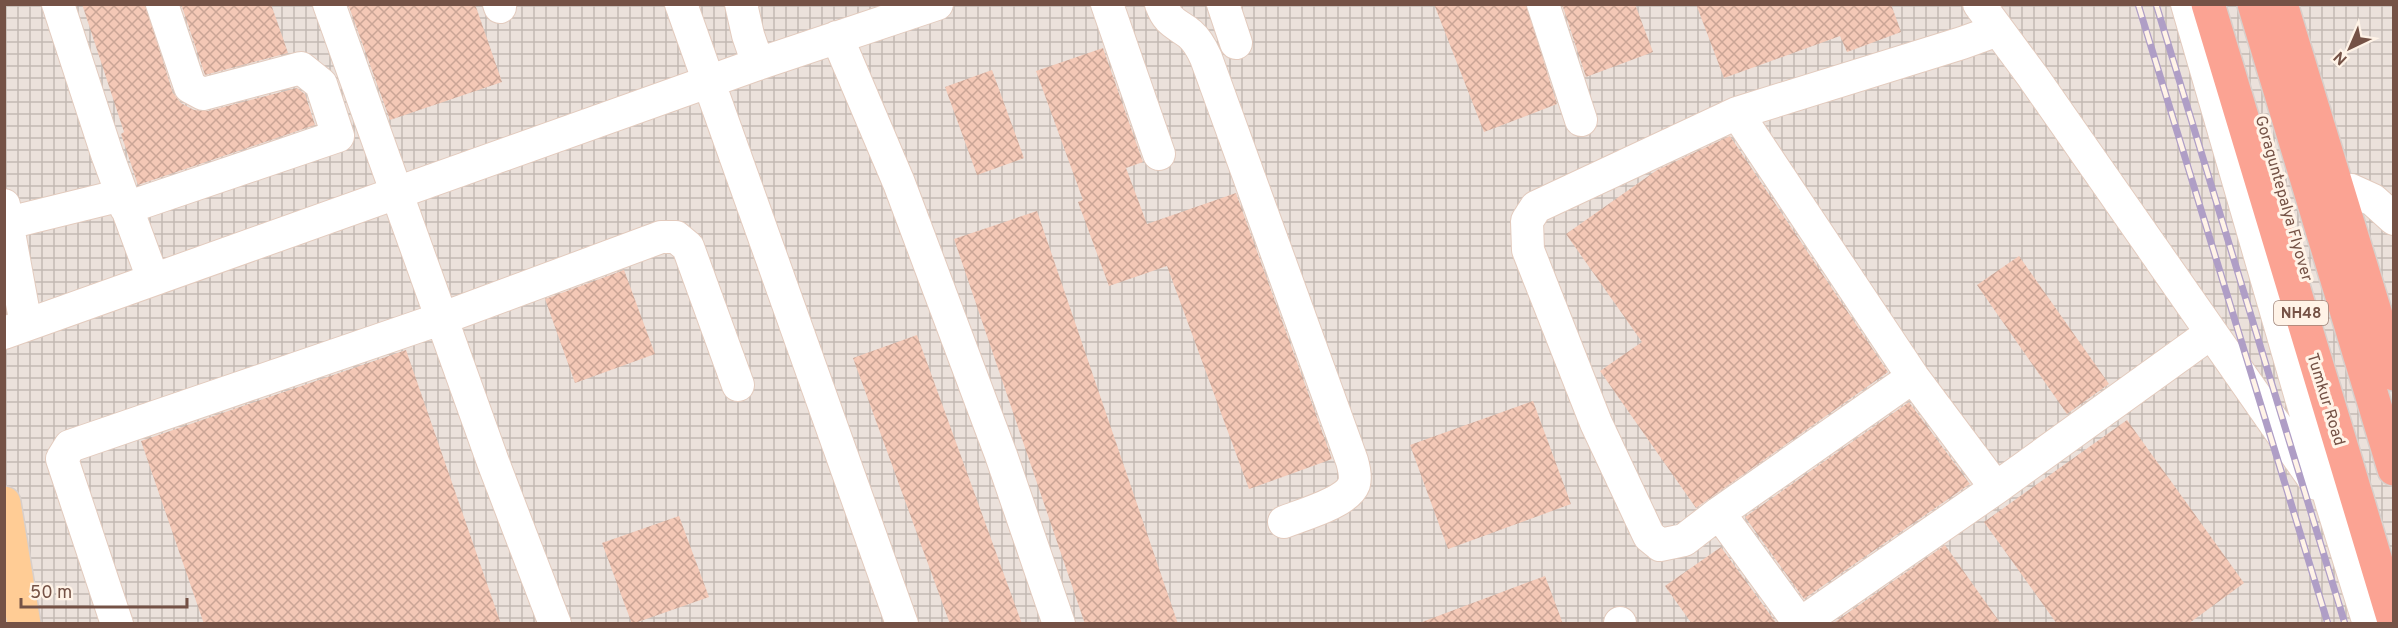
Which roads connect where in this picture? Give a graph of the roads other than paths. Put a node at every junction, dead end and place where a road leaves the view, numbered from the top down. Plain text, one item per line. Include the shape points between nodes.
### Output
1 (58, 4) edge
2 (162, 4) edge
3 (329, 4) edge
4 (681, 4) edge
5 (741, 4) edge
6 (936, 4) edge
7 (1107, 4) edge
8 (1161, 4) edge
9 (1222, 4) edge
10 (1543, 4) edge
11 (1979, 4) edge
12 (2187, 4) edge
13 (2208, 4) edge
14 (2228, 4) edge
15 (2254, 4) edge
16 (2281, 4) edge
17 (2297, 4) edge
18 (1998, 30) junction
19 (837, 38) junction
20 (1236, 43) dead end
21 (758, 64) junction
22 (707, 82) junction
23 (1737, 113) junction
24 (1581, 120) dead end
25 (1159, 154) dead end
26 (2351, 190) junction
27 (395, 192) junction
28 (124, 201) junction
29 (6, 214) edge
30 (2394, 219) edge
31 (153, 279) junction
32 (2392, 315) edge
33 (443, 318) junction
34 (15, 329) edge
35 (2211, 333) junction
36 (2394, 375) edge
37 (1913, 377) junction
38 (738, 385) dead end
39 (2394, 469) edge
40 (1996, 488) junction
41 (4, 503) edge
42 (2332, 505) junction
43 (1719, 513) junction
44 (1284, 522) dead end
45 (2394, 564) edge
46 (2394, 621) edge
47 (24, 624) edge
48 (117, 624) edge
49 (555, 624) edge
50 (902, 624) edge
51 (1059, 624) edge
52 (1800, 624) edge
53 (2368, 624) edge

1 - 28 street
2 - 28 street via 190,87 203,94 301,68 321,84 338,136
3 - 27 street
4 - 22 street
5 - 21 street
6 - 19 street
7 - 25 street
8 - 44 street via 1170,21 1191,35 1206,58 1352,461 1354,484 1348,493
9 - 20 street
10 - 24 street
11 - 18 street
12 - 42 street
13 - 46 highway, Tumkur Road / NH48
14 - 45 highway, Goraguntepalya Flyover
15 - 39 highway, Goraguntepalya Flyover
16 - 36 highway
17 - 26 street
18 - 23 street
18 - 35 street
19 - 21 street
19 - 51 street via 899,183 1002,455
21 - 22 street
22 - 27 street
22 - 50 street
23 - 37 street
23 - 43 street via 1536,207 1527,221 1528,250 1596,423 1649,536 1660,545 1684,540
26 - 30 street via 2373,200
26 - 32 street
27 - 31 street
27 - 33 street
28 - 29 street
28 - 31 street
29 - 34 street
31 - 34 street
33 - 38 street via 661,237 675,237 688,247 695,261
33 - 48 street via 70,446 62,459
33 - 49 street
35 - 40 street
35 - 42 street
37 - 40 street
37 - 43 street
40 - 52 street
41 - 47 main road
42 - 53 street
43 - 52 street

